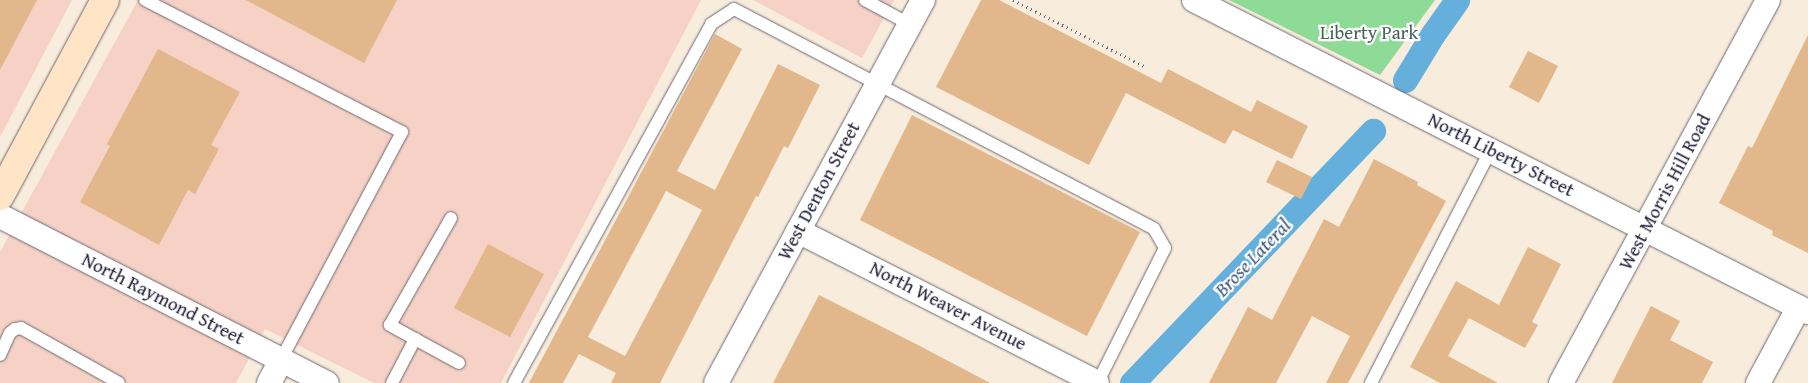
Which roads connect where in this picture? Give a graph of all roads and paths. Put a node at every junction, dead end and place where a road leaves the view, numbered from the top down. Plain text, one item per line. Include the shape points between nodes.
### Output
1 (105, 0) edge
2 (145, 0) edge
3 (865, 0) edge
4 (923, 0) edge
5 (1012, 0) edge
6 (1194, 0) edge
7 (1768, 0) edge
8 (909, 24) junction
9 (1144, 66) dead end
10 (877, 84) junction
11 (1491, 150) junction
12 (0, 196) edge
13 (0, 216) edge
14 (451, 218) dead end
15 (1646, 229) junction
16 (798, 231) junction
17 (1803, 310) edge
18 (415, 339) junction
19 (0, 355) edge
20 (281, 360) junction
21 (460, 363) dead end
22 (119, 383) edge
23 (269, 383) edge
24 (327, 383) edge
25 (392, 383) edge
26 (514, 383) edge
27 (716, 383) edge
28 (1097, 383) edge
29 (1371, 383) edge
30 (1562, 383) edge
31 (1758, 383) edge

1 - 12 main road
2 - 20 lane via 402,132
3 - 8 lane
4 - 8 street, West Denton Street
5 - 9 path
6 - 11 street, North Liberty Street
7 - 15 street, West Morris Hill Road
8 - 10 street, West Denton Street
10 - 16 street, West Denton Street
10 - 26 lane via 734,9 711,24
10 - 28 lane via 1154,229 1165,248
11 - 15 street, North Liberty Street
11 - 29 lane
13 - 20 street, North Raymond Street
14 - 18 lane via 390,325
15 - 17 street, North Liberty Street
15 - 30 street, West Morris Hill Road
16 - 27 street, West Denton Street
16 - 28 street, North Weaver Avenue
17 - 31 street
18 - 21 lane
18 - 25 lane
19 - 22 lane via 10,333 21,328
20 - 23 street
20 - 24 street, North Raymond Street

